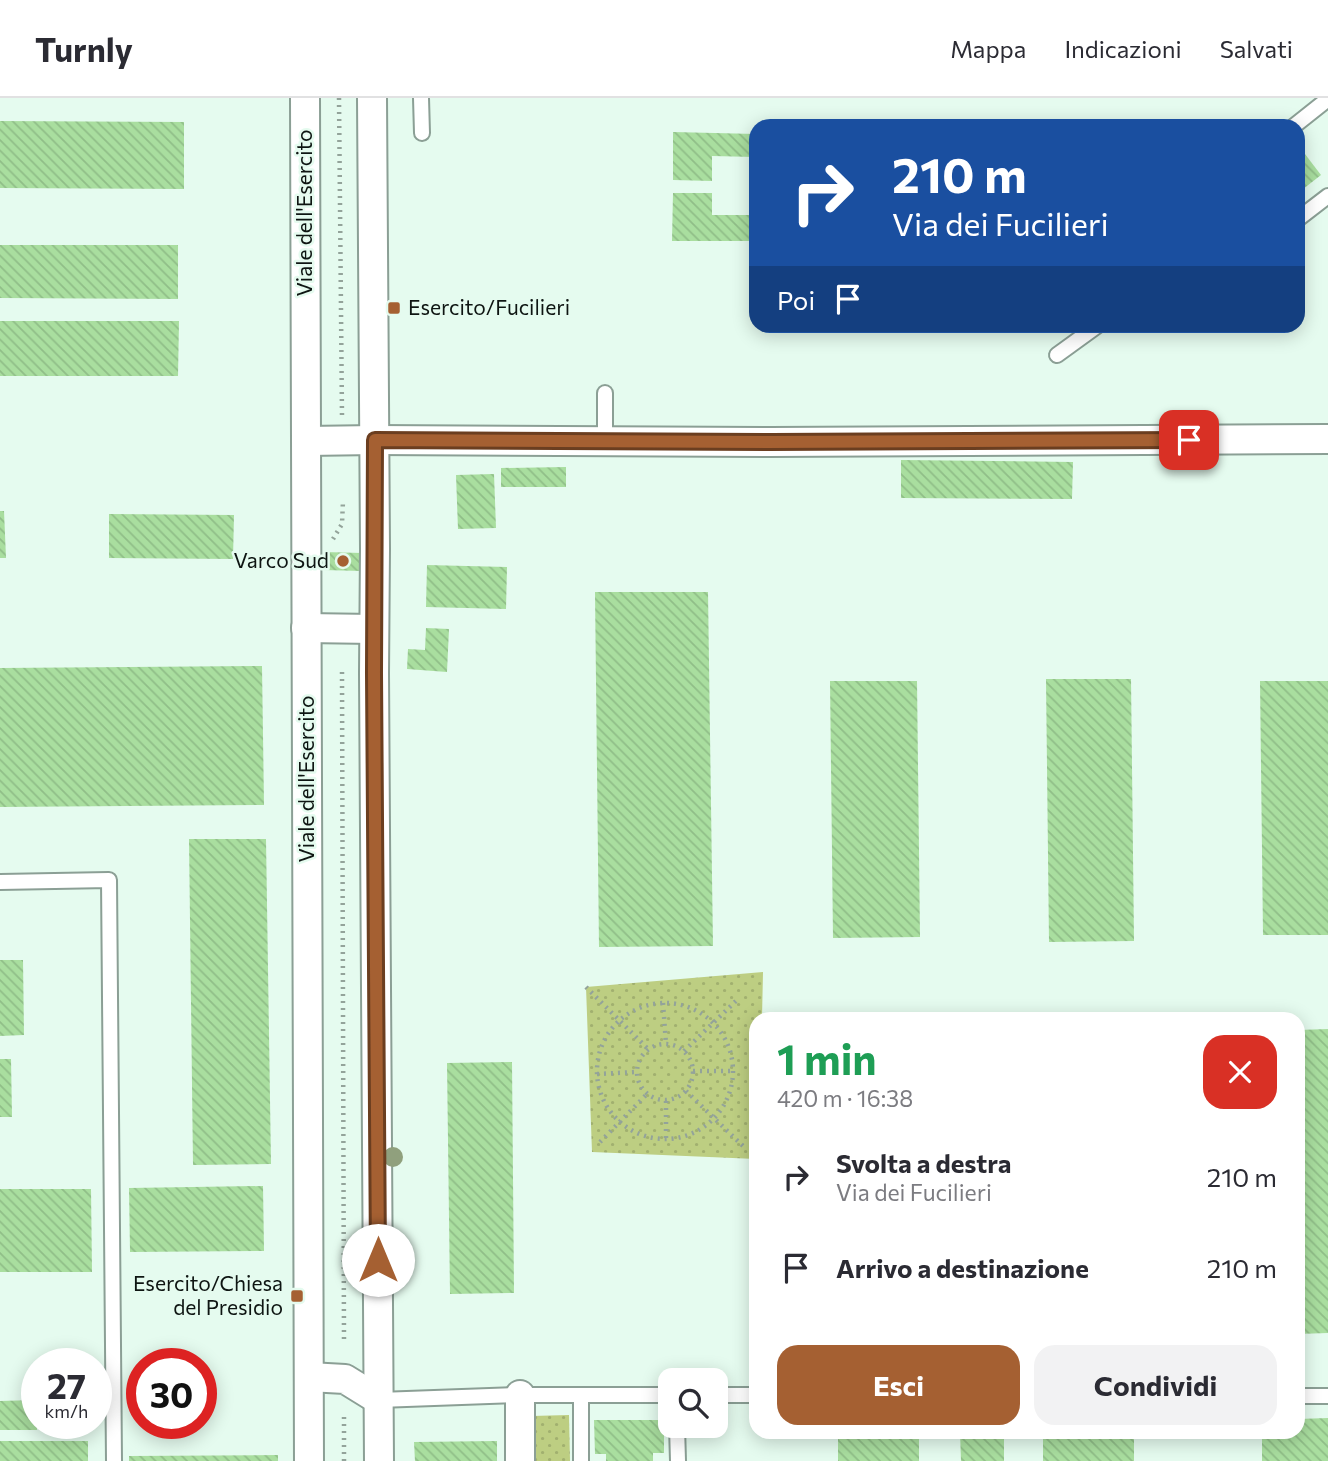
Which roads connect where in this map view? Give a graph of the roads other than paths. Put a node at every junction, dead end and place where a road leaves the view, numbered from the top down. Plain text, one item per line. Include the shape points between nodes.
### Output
1 (305, 98) edge
2 (372, 98) edge
3 (421, 98) edge
4 (1328, 99) edge
5 (1303, 119) edge
6 (422, 133) dead end
7 (1328, 196) edge
8 (1305, 214) edge
9 (1087, 333) edge
10 (1057, 355) dead end
11 (605, 393) dead end
12 (1328, 439) edge
13 (375, 440) junction
14 (606, 441) junction
15 (307, 442) junction
16 (306, 628) junction
17 (374, 629) junction
18 (0, 882) edge
19 (309, 1377) junction
20 (520, 1395) junction
21 (582, 1395) junction
22 (658, 1395) edge
23 (728, 1395) edge
24 (749, 1395) edge
25 (1328, 1395) edge
26 (1305, 1396) edge
27 (379, 1400) junction
28 (677, 1438) edge
29 (114, 1461) edge
30 (309, 1461) edge
31 (380, 1461) edge
32 (520, 1461) edge
33 (581, 1461) edge
34 (678, 1461) edge

1 - 15 street, Viale dell'Esercito
2 - 13 street
3 - 6 lane
4 - 5 lane
7 - 8 lane
9 - 10 lane
11 - 14 lane
12 - 14 street
13 - 14 street
13 - 15 street
13 - 17 street
15 - 16 street, Viale dell'Esercito
16 - 17 street
16 - 19 street, Viale dell'Esercito
17 - 27 street
18 - 29 lane via 109,880
19 - 27 street via 345,1379
19 - 30 street, Viale dell'Esercito
20 - 21 lane
20 - 27 lane
20 - 32 street
21 - 22 lane
21 - 33 lane
23 - 24 lane
25 - 26 lane
27 - 31 street
28 - 34 lane

